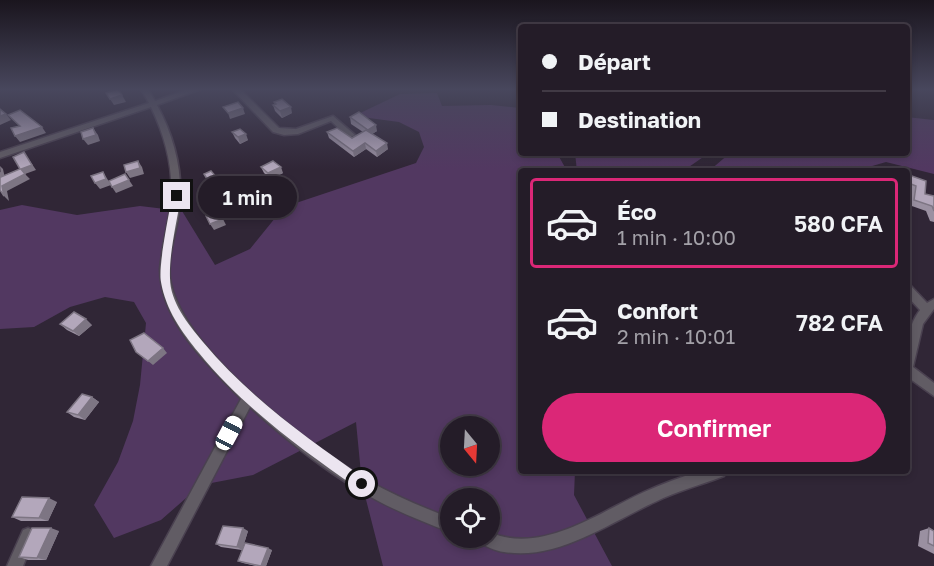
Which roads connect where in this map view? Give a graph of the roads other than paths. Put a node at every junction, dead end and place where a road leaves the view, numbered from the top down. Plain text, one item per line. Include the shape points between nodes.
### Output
1 (120, 115) edge
2 (159, 115) edge
3 (261, 115) edge
4 (351, 135) edge
5 (0, 155) edge
6 (910, 291) edge
7 (930, 306) edge
8 (910, 352) edge
9 (910, 373) edge
10 (934, 390) edge
11 (248, 398) junction
12 (711, 474) edge
13 (440, 520) edge
14 (28, 535) edge
15 (500, 543) edge
16 (15, 566) edge
17 (159, 566) edge

1 - 5 street
2 - 11 street via 170,147 177,196 165,279 171,305 193,337
3 - 4 street via 284,134 294,134 333,118
6 - 7 street
7 - 8 street via 916,325
9 - 10 street
11 - 13 street via 291,435 362,484
11 - 17 street
12 - 15 street via 650,496 564,537 532,544
14 - 16 street

